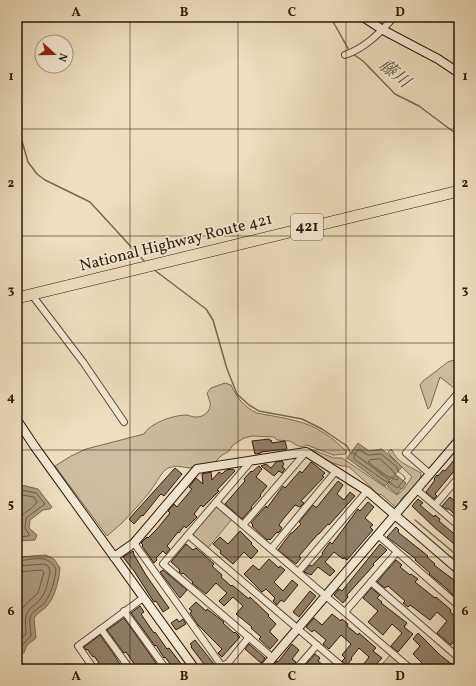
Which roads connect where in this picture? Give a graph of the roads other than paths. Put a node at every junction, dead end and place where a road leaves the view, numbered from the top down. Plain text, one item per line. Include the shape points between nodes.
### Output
1 (363, 17) edge
2 (394, 17) edge
3 (383, 30) junction
4 (346, 55) dead end
5 (459, 73) edge
6 (459, 191) edge
7 (32, 294) junction
8 (17, 298) edge
9 (459, 394) edge
10 (17, 420) edge
11 (124, 422) dead end
12 (459, 440) edge
13 (306, 452) junction
14 (251, 461) junction
15 (336, 471) junction
16 (430, 474) junction
17 (459, 478) edge
18 (417, 490) junction
19 (367, 492) junction
20 (216, 502) junction
21 (435, 505) junction
22 (395, 516) junction
23 (243, 525) junction
24 (459, 526) edge
25 (188, 534) junction
26 (378, 536) junction
27 (134, 543) junction
28 (271, 549) junction
29 (397, 552) junction
30 (114, 557) junction
31 (163, 564) junction
32 (459, 570) edge
33 (298, 572) junction
34 (155, 573) junction
35 (371, 582) junction
36 (326, 596) junction
37 (143, 598) junction
38 (459, 606) edge
39 (124, 611) junction
40 (345, 612) junction
41 (101, 629) junction
42 (298, 629) junction
43 (249, 637) junction
44 (317, 645) junction
45 (273, 658) junction
46 (459, 658) edge
47 (223, 668) edge
48 (266, 668) edge
49 (94, 669) edge
50 (130, 669) edge
51 (166, 669) edge
52 (195, 669) edge
53 (296, 669) edge
54 (345, 669) edge
55 (410, 669) edge

1 - 3 street
2 - 3 street
3 - 4 street
3 - 5 street
6 - 7 highway, National Highway Route 421 / 421
7 - 8 highway, National Highway Route 421 / 421
7 - 11 street
9 - 16 street via 406,453
10 - 30 street
12 - 16 street
13 - 14 street
13 - 15 street
13 - 23 street
14 - 20 street
14 - 27 street via 197,469
15 - 19 street
15 - 28 street
16 - 18 street
17 - 21 street
18 - 21 street
18 - 22 street
19 - 22 street
19 - 33 street
20 - 23 street
20 - 25 street
21 - 24 street
22 - 26 street
22 - 32 street
23 - 28 street
25 - 31 street
25 - 42 street
26 - 29 street
26 - 36 street
27 - 30 street
27 - 34 street
28 - 33 street
29 - 35 street
29 - 38 street
30 - 37 street
31 - 34 street
31 - 43 street
33 - 36 street
34 - 47 street
35 - 40 street
35 - 46 street
36 - 40 street
36 - 42 street
37 - 39 street
37 - 52 street
39 - 41 street
39 - 51 street
40 - 55 street
41 - 49 street via 78,646
41 - 50 street
42 - 44 street
42 - 45 street
43 - 45 street
43 - 47 street
44 - 53 street
44 - 54 street
45 - 48 street

